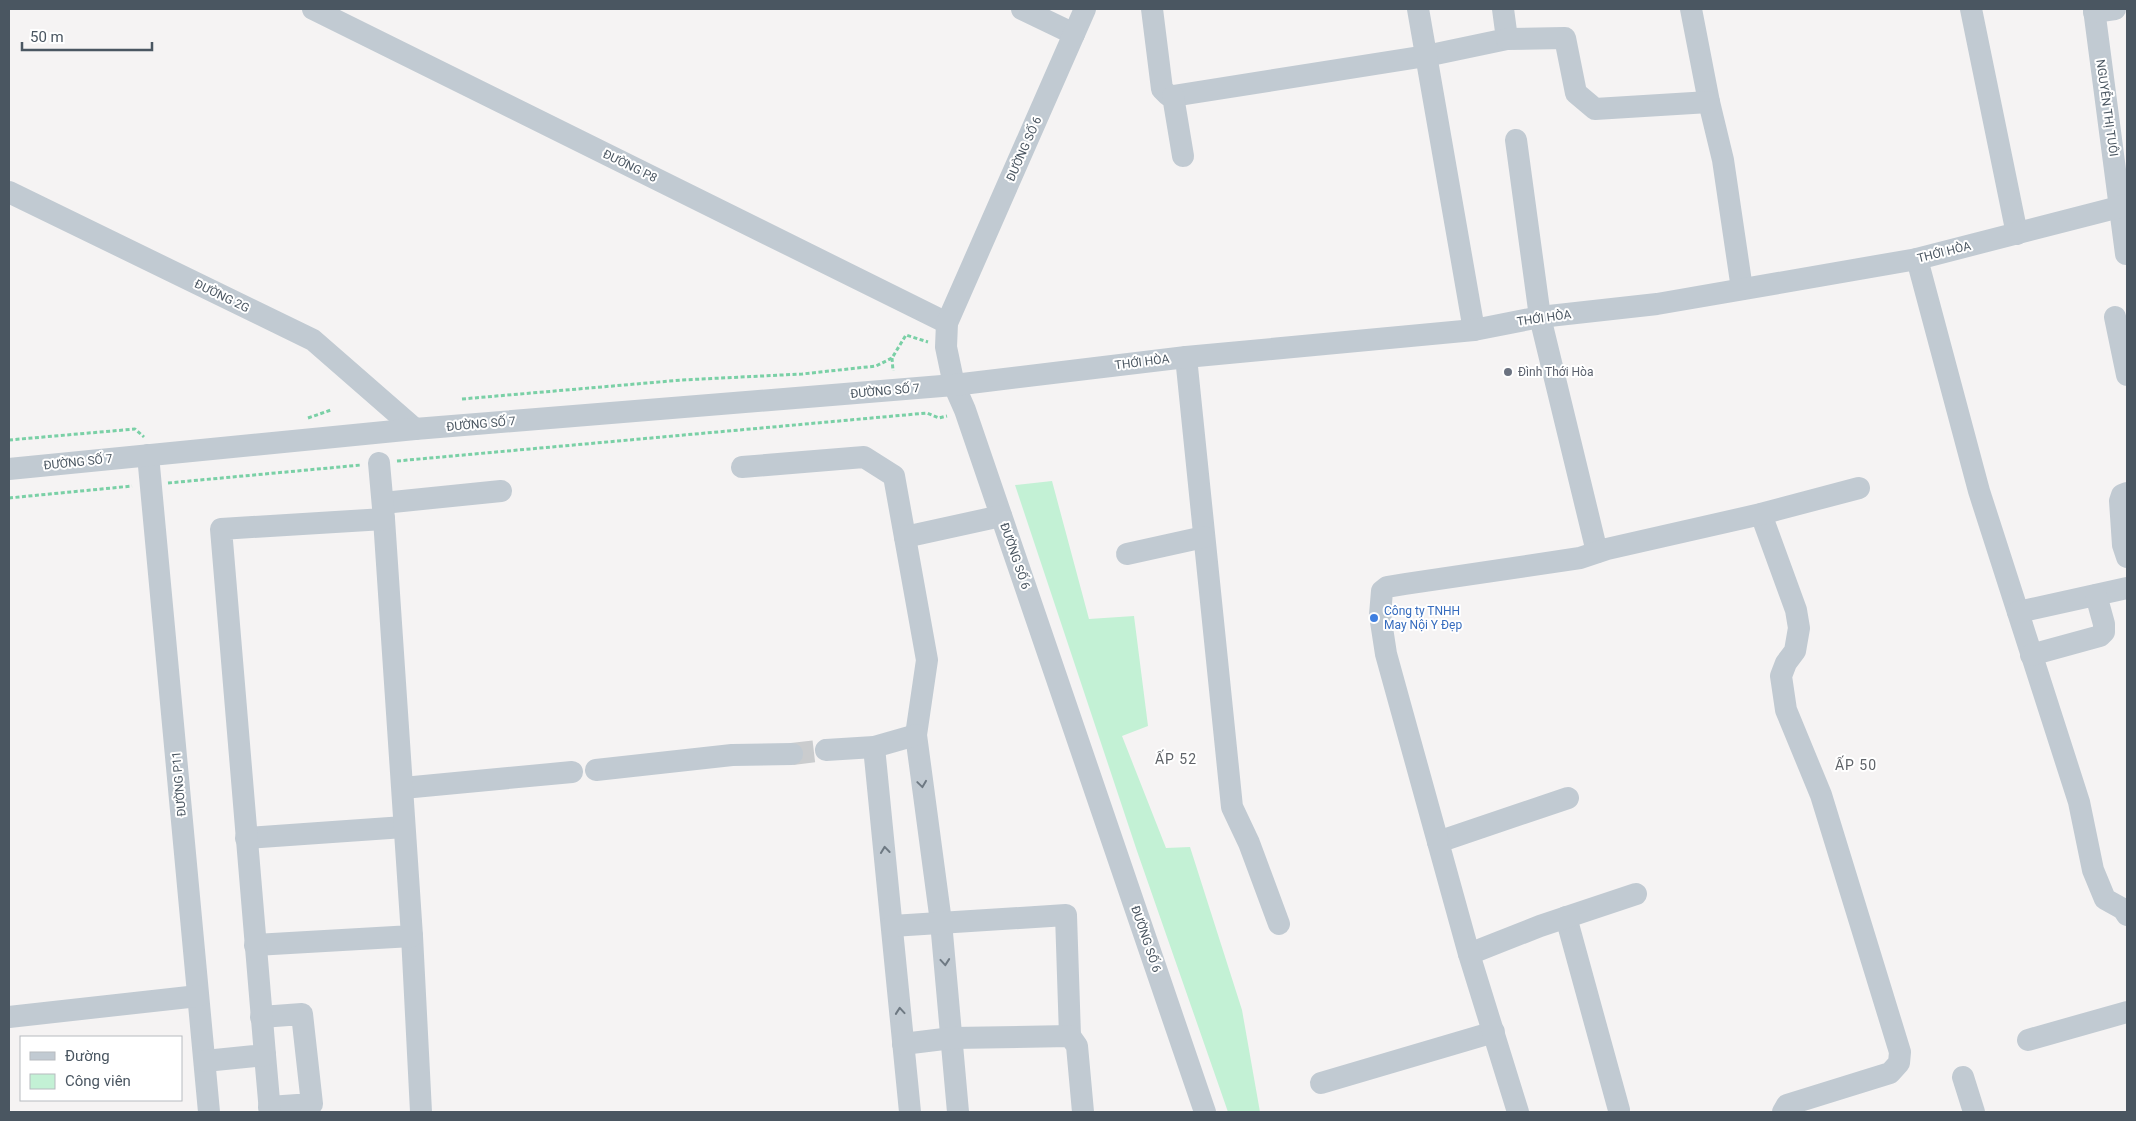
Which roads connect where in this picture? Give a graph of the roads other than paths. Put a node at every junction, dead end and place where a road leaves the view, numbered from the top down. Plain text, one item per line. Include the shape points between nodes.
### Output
1 (313, 9) edge
2 (1022, 9) edge
3 (1085, 9) edge
4 (1152, 9) edge
5 (1418, 9) edge
6 (1503, 9) edge
7 (1691, 9) edge
8 (1971, 9) edge
9 (2101, 10) edge
10 (1074, 34) junction
11 (1507, 39) junction
12 (1426, 56) junction
13 (1173, 96) junction
14 (1709, 102) junction
15 (1516, 140) dead end
16 (1183, 156) dead end
17 (9, 192) edge
18 (2124, 206) edge
19 (2017, 234) junction
20 (2126, 254) edge
21 (1917, 259) junction
22 (1742, 289) junction
23 (1540, 317) junction
24 (2115, 317) dead end
25 (947, 323) junction
26 (1474, 330) junction
27 (1186, 357) junction
28 (2127, 375) edge
29 (954, 385) junction
30 (415, 429) junction
31 (146, 446) junction
32 (379, 463) road end
33 (742, 467) dead end
34 (9, 469) edge
35 (1859, 488) dead end
36 (501, 491) dead end
37 (2127, 493) edge
38 (383, 511) junction
39 (1761, 514) junction
40 (1001, 516) junction
41 (905, 536) junction
42 (1204, 537) junction
43 (1597, 552) junction
44 (1128, 554) dead end
45 (2127, 557) edge
46 (2127, 588) edge
47 (2096, 595) junction
48 (2018, 612) junction
49 (2032, 655) junction
50 (916, 735) junction
51 (874, 747) junction
52 (826, 750) tunnel mouth
53 (792, 754) tunnel mouth
54 (596, 770) dead end
55 (572, 772) dead end
56 (403, 788) junction
57 (1568, 798) dead end
58 (404, 827) junction
59 (246, 838) junction
60 (1438, 842) junction
61 (1636, 894) dead end
62 (2127, 915) edge
63 (1566, 917) junction
64 (941, 922) junction
65 (1279, 924) dead end
66 (892, 926) junction
67 (412, 936) junction
68 (255, 945) junction
69 (1469, 954) junction
70 (198, 996) junction
71 (2127, 1012) edge
72 (9, 1017) edge
73 (261, 1017) junction
74 (1494, 1032) junction
75 (1070, 1036) junction
76 (952, 1038) junction
77 (2028, 1040) dead end
78 (903, 1044) junction
79 (264, 1055) junction
80 (205, 1061) junction
81 (1963, 1077) dead end
82 (1321, 1083) dead end
83 (269, 1110) edge
84 (1619, 1110) dead end
85 (209, 1112) edge
86 (421, 1112) edge
87 (910, 1112) edge
88 (958, 1112) edge
89 (1083, 1112) edge
90 (1205, 1112) edge
91 (1518, 1112) edge
92 (1783, 1112) edge
93 (1974, 1112) edge

1 - 25 street, ĐƯỜNG P8
2 - 10 street
3 - 10 street, ĐƯỜNG SỐ 6
4 - 13 street via 1162,89
5 - 12 street
6 - 11 street
7 - 14 street
8 - 19 street
9 - 18 street, NGUYỄN THỊ TUÔI
10 - 25 street, ĐƯỜNG SỐ 6
11 - 12 street
11 - 14 street via 1565,38 1576,93 1595,109
12 - 13 street
12 - 26 street
13 - 16 street
14 - 22 street via 1723,160
15 - 23 street
17 - 30 street, ĐƯỜNG 2G via 313,340
18 - 19 street, THỚI HÒA
18 - 20 street, NGUYỄN THỊ TUÔI
19 - 21 street, THỚI HÒA
21 - 22 street, THỚI HÒA
21 - 48 street via 1979,490
22 - 23 street, THỚI HÒA via 1657,304
23 - 26 street, THỚI HÒA
23 - 43 street
24 - 28 street
25 - 29 street, ĐƯỜNG SỐ 6 via 946,347
26 - 27 street, THỚI HÒA
27 - 29 street, THỚI HÒA
27 - 42 street
29 - 30 street, ĐƯỜNG SỐ 7
29 - 40 street, ĐƯỜNG SỐ 6
30 - 31 street, ĐƯỜNG SỐ 7
31 - 34 street, ĐƯỜNG SỐ 7
31 - 70 street, ĐƯỜNG P11
32 - 38 street
33 - 41 street via 864,457 894,476
35 - 39 street
36 - 38 street
37 - 45 street via 2120,501
38 - 56 street
38 - 59 street via 221,530
39 - 43 street
39 - 92 street via 1796,610 1799,628 1795,651 1781,676 1786,710 1821,795 1900,1052 1899,1063 1890,1073 1787,1105
40 - 41 street
40 - 90 street, ĐƯỜNG SỐ 6
41 - 50 street via 927,660
42 - 44 street
42 - 65 street via 1232,807
43 - 60 street via 1580,558 1387,587 1382,591 1380,615 1386,654
46 - 47 street
47 - 48 street
47 - 49 street via 2104,624 2104,632 2100,636
48 - 49 street
49 - 62 street via 2079,802 2093,870 2105,898
50 - 51 street
50 -> 64 street
51 - 52 street
66 -> 51 street
53 - 54 street via 732,755
55 - 56 street
56 - 58 street
57 - 60 street
58 - 59 street
58 - 67 street
59 - 68 street
60 - 69 street
61 - 63 street
63 - 69 street
63 - 84 street
64 - 66 street
64 - 75 street via 1066,915
64 -> 76 street
78 -> 66 street
67 - 68 street
67 - 86 street
68 - 73 street
69 - 74 street
70 - 72 street
70 - 80 street, ĐƯỜNG P11
71 - 77 street
73 - 79 street
73 - 83 street via 302,1014 312,1104
74 - 82 street
74 - 91 street
75 - 76 street
75 - 89 street via 1077,1046
76 - 78 street
76 - 88 street
78 - 87 street
79 - 80 street
79 - 83 street
80 - 85 street, ĐƯỜNG P11
81 - 93 street

